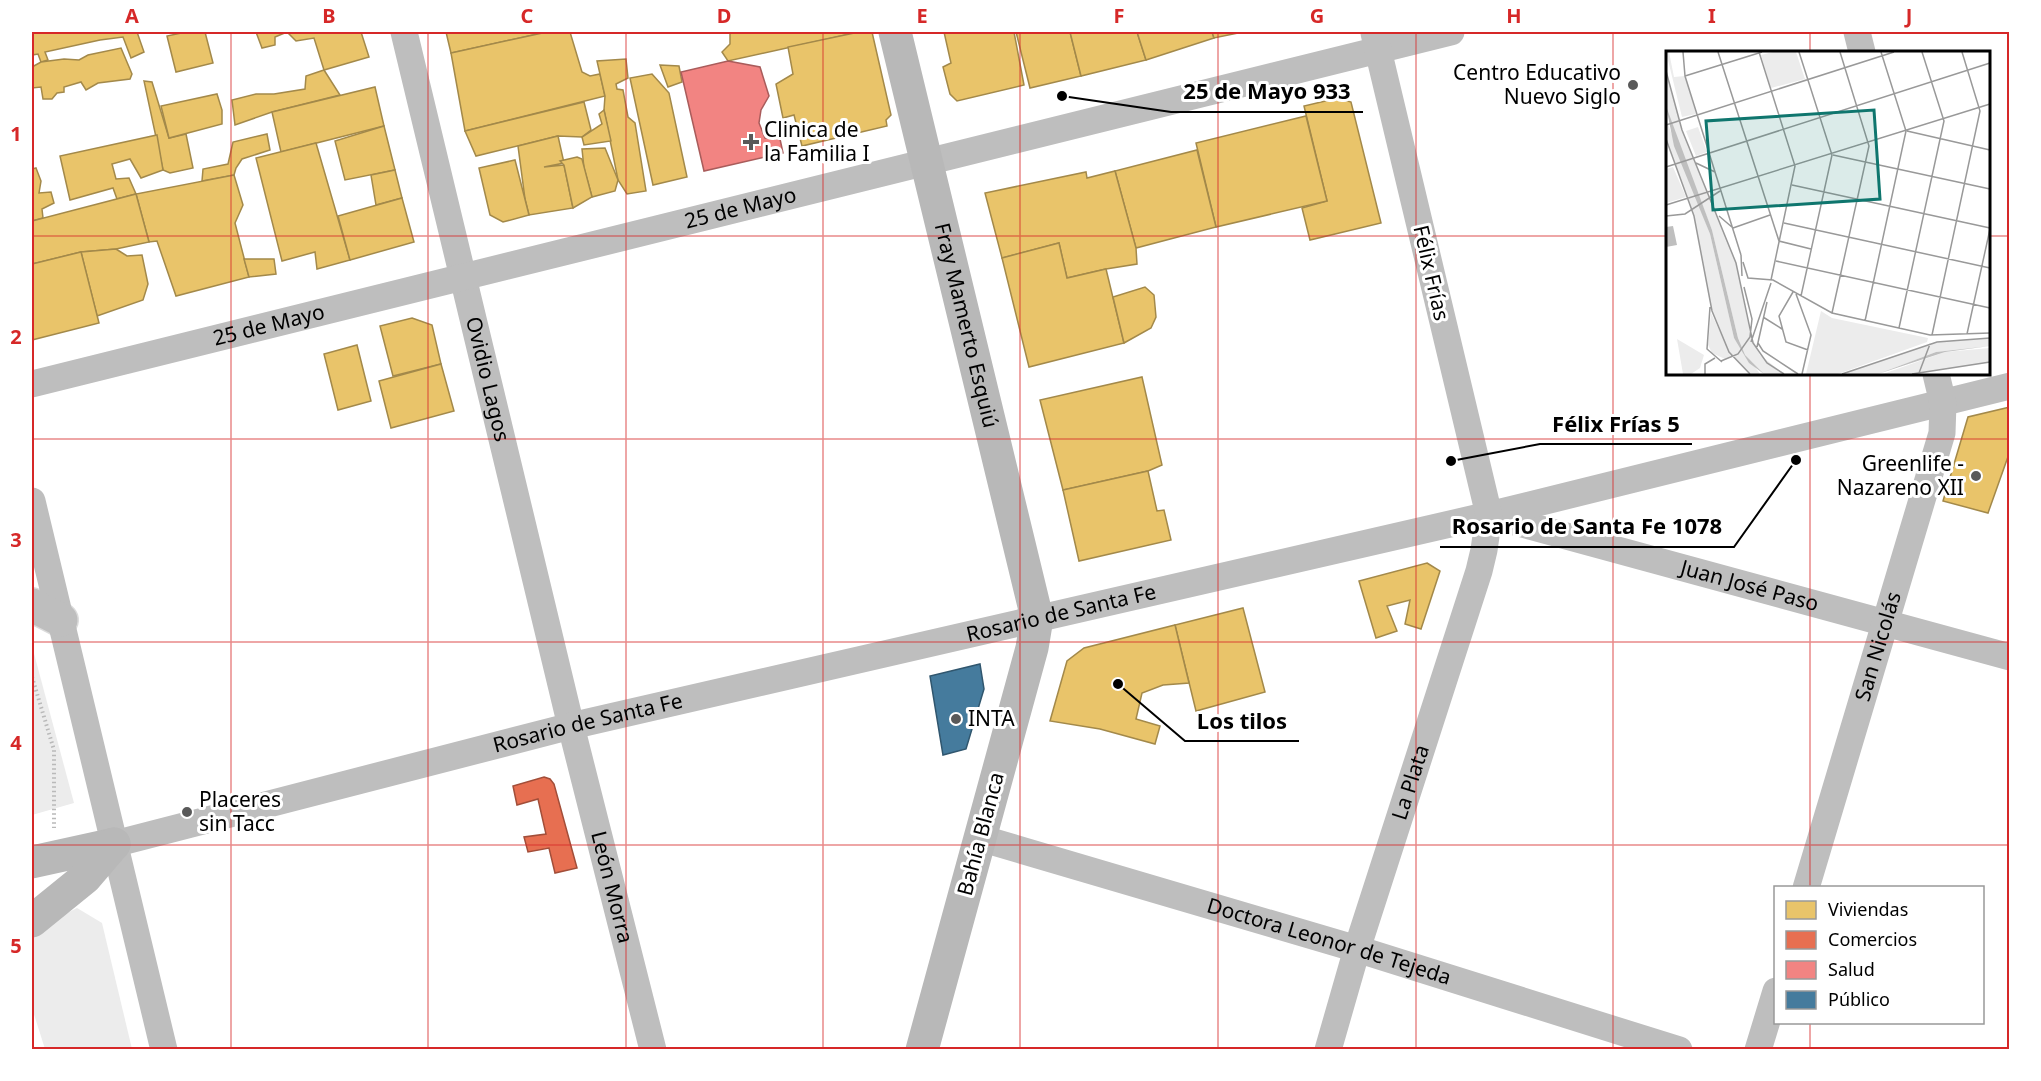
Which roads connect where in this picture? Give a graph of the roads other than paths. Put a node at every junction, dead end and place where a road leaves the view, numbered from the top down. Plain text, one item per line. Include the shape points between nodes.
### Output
1 (404, 32) edge
2 (895, 32) edge
3 (1451, 32) edge
4 (1857, 32) edge
5 (1376, 41) edge
6 (1862, 51) edge
7 (926, 162) junction
8 (463, 277) junction
9 (1936, 375) edge
10 (32, 384) edge
11 (2010, 386) edge
12 (1943, 403) junction
13 (32, 501) edge
14 (1489, 515) junction
15 (32, 605) edge
16 (1037, 618) junction
17 (61, 620) junction
18 (1886, 622) junction
19 (2010, 657) edge
20 (571, 726) junction
21 (980, 838) junction
22 (114, 844) junction
23 (43, 860) edge
24 (1807, 886) edge
25 (33, 920) edge
26 (1357, 949) junction
27 (1774, 998) edge
28 (164, 1050) edge
29 (653, 1050) edge
30 (922, 1050) edge
31 (1328, 1050) edge
32 (1679, 1050) edge
33 (1758, 1050) edge

1 - 8 street, Ovidio Lagos
2 - 7 street, Fray Mamerto Esquiú
3 - 5 street, 25 de Mayo
4 - 6 street
5 - 7 street, 25 de Mayo
5 - 14 street, Félix Frías
7 - 8 street, 25 de Mayo
7 - 16 street, Fray Mamerto Esquiú
8 - 10 street, 25 de Mayo
8 - 20 street, Ovidio Lagos
9 - 12 street, San Nicolás
11 - 12 street, Rosario de Santa Fe
12 - 14 street, Rosario de Santa Fe
12 - 18 street, San Nicolás via 1942,433
13 - 17 street
14 - 16 street, Rosario de Santa Fe
14 - 18 street, Juan José Paso
14 - 26 street, La Plata via 1479,571
15 - 17 main road
16 - 20 street, Rosario de Santa Fe
16 - 21 street, Bahía Blanca
17 - 22 street
18 - 19 street, Juan José Paso
18 - 24 street, San Nicolás
20 - 22 street, Rosario de Santa Fe
20 - 29 street, León Morra
21 - 26 street, Doctora Leonor de Tejeda
21 - 30 street, Bahía Blanca
22 - 23 street, Rosario de Santa Fe
22 - 25 street via 85,878
22 - 28 street
26 - 31 street, La Plata
26 - 32 street, Doctora Leonor de Tejeda
27 - 33 street

